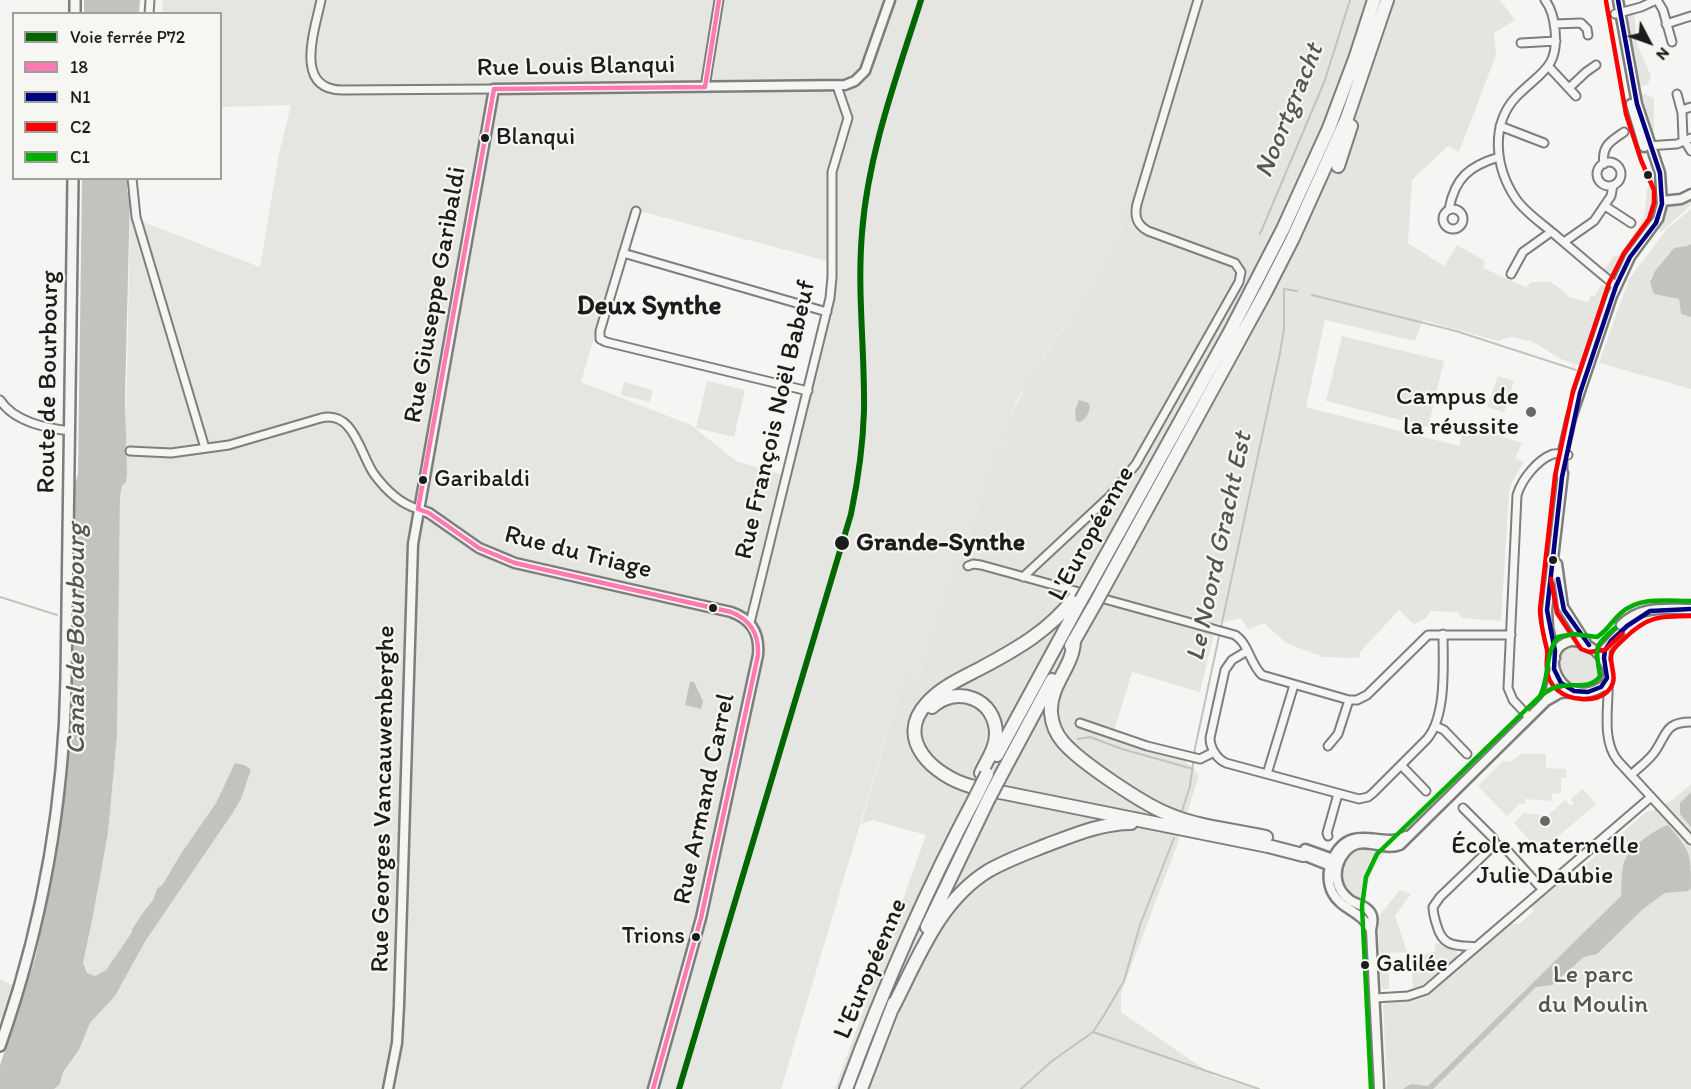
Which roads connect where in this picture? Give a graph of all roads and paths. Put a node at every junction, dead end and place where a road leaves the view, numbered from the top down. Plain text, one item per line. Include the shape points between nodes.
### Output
1 (321, 0) edge
2 (719, 0) edge
3 (890, 0) edge
4 (1198, 0) edge
5 (1374, 0) edge
6 (1387, 0) edge
7 (1545, 0) edge
8 (1613, 0) edge
9 (1618, 0) edge
10 (1657, 0) edge
11 (1618, 14) junction
12 (1691, 16) edge
13 (1554, 24) junction
14 (1666, 24) junction
15 (1378, 27) junction
16 (1588, 35) dead end
17 (1556, 41) junction
18 (1672, 42) dead end
19 (1521, 43) dead end
20 (1596, 65) dead end
21 (1549, 67) junction
22 (837, 86) junction
23 (705, 87) junction
24 (1569, 88) junction
25 (494, 89) junction
26 (1677, 94) dead end
27 (1576, 96) dead end
28 (1691, 107) edge
29 (1682, 110) junction
30 (1500, 126) junction
31 (1624, 132) dead end
32 (1687, 140) edge
33 (1544, 143) dead end
34 (1646, 146) junction
35 (1691, 151) edge
36 (1499, 157) junction
37 (1604, 164) junction
38 (1338, 166) dead end
39 (73, 180) edge
40 (132, 180) edge
41 (1613, 185) junction
42 (1691, 194) edge
43 (1662, 201) junction
44 (1605, 206) junction
45 (1449, 209) dead end
46 (636, 212) dead end
47 (1631, 223) dead end
48 (1551, 232) junction
49 (1564, 242) junction
50 (623, 253) junction
51 (1286, 273) dead end
52 (1511, 274) dead end
53 (1616, 286) junction
54 (1265, 293) junction
55 (827, 312) junction
56 (808, 391) junction
57 (0, 400) edge
58 (70, 431) junction
59 (205, 448) junction
60 (130, 451) dead end
61 (1565, 455) junction
62 (418, 509) junction
63 (1556, 527) junction
64 (968, 566) dead end
65 (1023, 577) junction
66 (1078, 598) junction
67 (1691, 609) edge
68 (750, 623) junction
69 (1620, 629) junction
70 (1443, 634) junction
71 (1510, 635) junction
72 (1074, 640) junction
73 (1588, 644) junction
74 (1247, 651) junction
75 (1555, 658) junction
76 (1604, 661) junction
77 (1554, 670) junction
78 (1608, 674) junction
79 (1294, 685) junction
80 (1592, 691) junction
81 (1576, 692) junction
82 (1349, 700) junction
83 (1546, 700) junction
84 (1608, 711) junction
85 (1529, 717) junction
86 (1691, 722) edge
87 (1080, 723) dead end
88 (1435, 726) junction
89 (1328, 746) dead end
90 (1214, 752) junction
91 (1467, 754) dead end
92 (1401, 765) junction
93 (1267, 774) junction
94 (989, 775) junction
95 (1631, 775) junction
96 (1426, 791) dead end
97 (1338, 794) junction
98 (978, 797) junction
99 (1651, 797) junction
100 (1463, 808) dead end
101 (1169, 826) junction
102 (1216, 827) junction
103 (1328, 836) dead end
104 (1691, 840) edge
105 (1496, 845) junction
106 (1304, 852) junction
107 (1335, 864) junction
108 (1543, 890) junction
109 (1455, 945) junction
110 (1476, 947) junction
111 (1462, 960) junction
112 (1375, 998) junction
113 (892, 1009) junction
114 (0, 1046) edge
115 (388, 1089) edge
116 (653, 1089) edge
117 (846, 1089) edge
118 (861, 1089) edge
119 (1379, 1089) edge

1 - 25 street, Rue Louis Blanqui via 311,62 312,73 328,88
2 - 23 street
3 - 22 street via 865,71 853,83
4 - 65 street via 1137,204 1136,219 1148,231 1233,261 1239,267 1240,278 1136,464 1110,496
5 - 66 highway, L'Européenne, bridge via 1343,93 1304,185 1183,417
6 - 15 highway, L'Européenne
7 - 13 street
8 - 11 street
9 - 11 street
10 - 11 street
10 - 14 street
11 - 34 street via 1630,98
12 - 14 street
13 - 16 street via 1581,23
13 - 17 street
14 - 18 street
15 - 38 highway via 1366,81
15 - 54 highway, L'Européenne via 1331,155
17 - 19 street
17 - 21 street
20 - 24 street
21 - 24 street
21 - 30 street via 1513,100
22 - 23 street, Rue Louis Blanqui
22 - 55 street, Rue François Noël Babeuf via 848,118 832,172 832,282
23 - 25 street, Rue Louis Blanqui
24 - 27 street
25 - 62 street, Rue Giuseppe Garibaldi
26 - 29 street
28 - 29 street
29 - 32 street
30 - 33 street
30 - 36 street
31 - 37 street via 1606,145
32 - 34 street
32 - 35 street
34 - 43 street
36 - 45 street via 1466,174 1455,189
36 - 48 street via 1517,201
37 - 41 street via 1598,179
37 - 41 street via 1612,163 1620,170 1619,180
39 - 58 main road, Route de Bourbourg
40 - 59 street via 136,218
41 - 44 street
42 - 43 street
43 - 53 street via 1656,222 1630,257
44 - 47 street
44 - 49 street via 1589,226
46 - 50 street
48 - 49 street
48 - 52 street via 1522,252
49 - 53 street
50 - 55 street
50 - 56 street via 599,335 602,340
51 - 54 highway
53 - 61 street via 1580,393
54 - 72 highway, L'Européenne
55 - 56 street, Rue François Noël Babeuf
56 - 68 street, Rue François Noël Babeuf
57 - 58 street via 21,418
58 - 114 main road, Route de Bourbourg via 65,715 59,796 38,919
59 - 60 street, Rue du Triage via 171,453
59 - 62 street, Rue du Triage via 239,444 335,417 351,429 380,481 396,497
61 - 63 street
61 - 71 street via 1551,455 1530,471 1517,495
62 - 68 street, Rue du Triage via 508,561 726,610
62 - 115 street, Rue Georges Vancauwenberghe via 411,567 398,1023
63 - 73 street via 1561,601
63 - 75 street via 1547,614
64 - 65 street via 981,565
65 - 74 street via 1221,631 1239,638
66 - 94 highway, L'Européenne
66 - 101 highway via 1034,638 929,700 916,723 920,751 934,769 963,784
67 - 69 street via 1653,609
68 - 116 street, Rue Armand Carrel via 758,638 757,659 701,918
69 - 73 street via 1602,643
69 - 76 street via 1606,647
70 - 71 street
70 - 82 street via 1426,636 1365,696
70 - 88 street via 1441,693
71 - 85 street via 1509,691
72 - 94 highway, L'Européenne
72 - 102 highway via 1074,651 1052,699 1053,723 1062,740 1084,760 1154,807 1172,816
73 - 75 street via 1565,642
73 - 76 street
74 - 79 street via 1260,674
74 - 90 street via 1225,670 1210,738
75 - 77 street
76 - 78 street
77 - 81 street via 1562,684
77 - 83 street
78 - 80 street via 1603,685
78 - 84 street
79 - 82 street
79 - 93 street
80 - 81 street
80 - 84 street via 1604,698
81 - 83 street via 1560,693
82 - 89 street via 1338,734
83 - 85 street
84 - 95 street via 1609,747
85 - 107 street via 1397,847 1360,844
86 - 95 street via 1673,725 1663,734 1653,754
87 - 90 street via 1200,759
88 - 91 street
88 - 92 street
90 - 93 street via 1223,762
92 - 96 street
92 - 97 street via 1368,797 1356,799
93 - 97 street
94 - 98 highway, L'Européenne, bridge
94 - 98 highway
94 - 102 highway via 996,738 992,715 971,697 942,699 926,716 922,738 935,761 954,774
95 - 99 street
97 - 103 street
98 - 113 highway, L'Européenne via 953,868
98 - 117 highway, L'Européenne via 922,905
99 - 104 street
99 - 108 street
100 - 105 street
101 - 106 highway
101 - 113 highway via 1103,826 1017,857 983,875 960,893 941,916
102 - 106 highway via 1275,839
105 - 108 street via 1505,848
105 - 109 street via 1433,907 1440,936
106 - 107 street
107 - 112 street via 1342,893 1371,915
108 - 110 street
109 - 110 street
109 - 111 street
110 - 111 street
111 - 112 street via 1419,994
112 - 119 street
113 - 118 highway, L'Européenne

